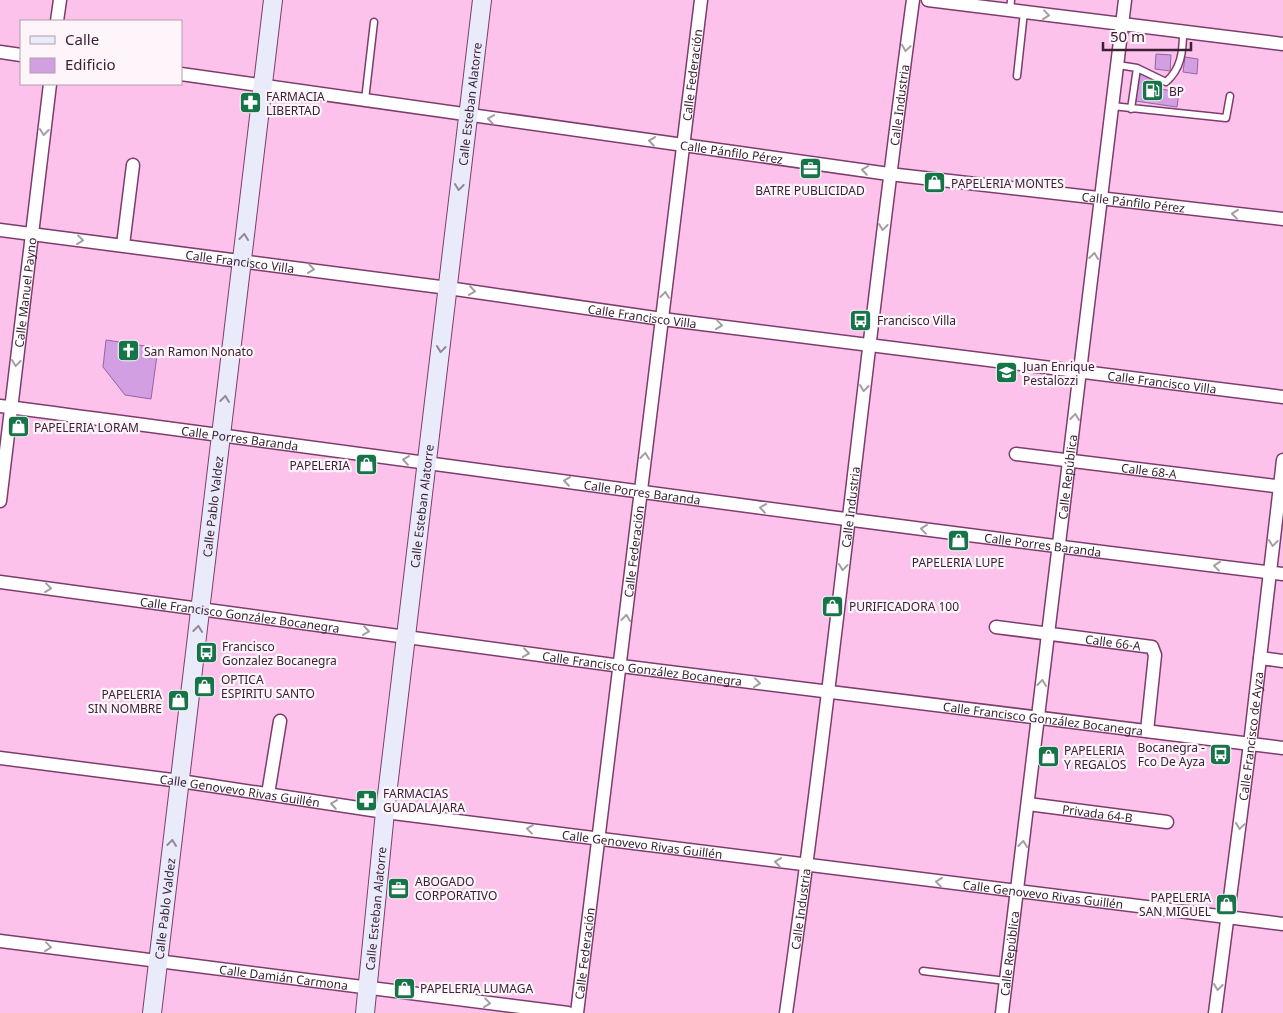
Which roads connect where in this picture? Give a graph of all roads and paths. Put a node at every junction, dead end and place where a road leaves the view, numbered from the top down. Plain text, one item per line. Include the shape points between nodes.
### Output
1 (60, 0) edge
2 (272, 0) edge
3 (482, 0) edge
4 (701, 0) edge
5 (913, 0) edge
6 (928, 0) edge
7 (1125, 0) edge
8 (1010, 5) edge
9 (1024, 12) junction
10 (57, 20) edge
11 (374, 22) dead end
12 (1122, 25) junction
13 (1183, 32) junction
14 (1283, 44) edge
15 (0, 52) edge
16 (20, 55) edge
17 (1118, 65) junction
18 (1137, 68) junction
19 (182, 74) edge
20 (1017, 76) dead end
21 (263, 84) junction
22 (50, 85) edge
23 (1230, 96) dead end
24 (365, 100) junction
25 (1112, 106) junction
26 (1131, 108) junction
27 (468, 115) junction
28 (683, 145) junction
29 (133, 165) dead end
30 (889, 174) junction
31 (1101, 199) junction
32 (1283, 219) edge
33 (0, 230) edge
34 (32, 234) junction
35 (123, 245) junction
36 (242, 260) junction
37 (448, 288) junction
38 (662, 318) junction
39 (869, 344) junction
40 (1080, 371) junction
41 (1283, 397) edge
42 (6, 407) edge
43 (221, 434) junction
44 (1016, 454) dead end
45 (1283, 460) edge
46 (1069, 461) junction
47 (428, 462) junction
48 (1281, 487) edge
49 (640, 491) junction
50 (0, 501) edge
51 (848, 520) junction
52 (1059, 546) junction
53 (1269, 572) junction
54 (1283, 574) edge
55 (0, 582) edge
56 (200, 608) junction
57 (996, 627) dead end
58 (1048, 634) junction
59 (406, 637) junction
60 (1260, 658) junction
61 (1283, 661) edge
62 (621, 666) junction
63 (829, 692) junction
64 (1038, 718) junction
65 (280, 720) dead end
66 (1147, 731) junction
67 (1250, 744) junction
68 (1283, 748) edge
69 (0, 758) edge
70 (180, 781) junction
71 (268, 794) junction
72 (1028, 804) junction
73 (385, 812) junction
74 (1166, 822) dead end
75 (599, 838) junction
76 (807, 866) junction
77 (1017, 892) junction
78 (1227, 918) junction
79 (1283, 924) edge
80 (0, 941) edge
81 (158, 960) junction
82 (923, 971) dead end
83 (1006, 981) junction
84 (367, 988) junction
85 (152, 1013) edge
86 (364, 1013) edge
87 (568, 1013) edge
88 (577, 1013) edge
89 (786, 1013) edge
90 (1002, 1013) edge
91 (1215, 1013) edge

1 - 10 street
2 - 21 street, Calle Pablo Valdez
3 - 27 street, Calle Esteban Alatorre
4 - 28 street, Calle Federación
5 -> 30 street, Calle Industria
6 - 8 street
7 - 12 street, Calle República
8 - 9 street
9 -> 12 street
9 - 20 lane
11 - 24 lane
12 - 13 street
12 - 17 street, Calle República
13 - 14 street
13 - 18 lane via 1183,51 1176,74 1166,82
15 - 16 street
17 - 18 lane
17 - 25 street, Calle República
18 - 26 lane
19 - 21 street, Calle Pánfilo Pérez
21 - 24 street, Calle Pánfilo Pérez
36 -> 21 street, Calle Pablo Valdez
22 -> 34 street, Calle Manuel Payno
23 - 26 lane via 1226,118
24 - 27 street, Calle Pánfilo Pérez
25 - 26 lane
25 - 31 street, Calle República
28 -> 27 street, Calle Pánfilo Pérez
27 -> 37 street, Calle Esteban Alatorre
30 -> 28 street, Calle Pánfilo Pérez
38 -> 28 street, Calle Federación
29 - 35 street
30 - 31 street, Calle Pánfilo Pérez
30 -> 39 street, Calle Industria
32 -> 31 street, Calle Pánfilo Pérez
40 -> 31 street, Calle República
33 - 34 street, Calle Francisco Villa
34 -> 35 street, Calle Francisco Villa
34 -> 42 street, Calle Manuel Payno
35 - 36 street, Calle Francisco Villa
36 -> 37 street, Calle Francisco Villa
43 -> 36 street, Calle Pablo Valdez
37 -> 38 street, Calle Francisco Villa
37 -> 47 street, Calle Esteban Alatorre
38 -> 39 street, Calle Francisco Villa
49 -> 38 street, Calle Federación
39 - 40 street, Calle Francisco Villa
39 -> 51 street, Calle Industria
40 - 41 street, Calle Francisco Villa
46 -> 40 street, Calle República
42 - 43 street, Calle Porres Baranda
42 - 50 street, Calle Manuel Payno
47 -> 43 street, Calle Porres Baranda
43 - 56 street, Calle Pablo Valdez
44 - 46 street, Calle 68-A
45 - 48 street, Calle Francisco de Ayza
46 - 48 street, Calle 68-A
46 - 52 street, Calle República
49 -> 47 street, Calle Porres Baranda
47 - 59 street, Calle Esteban Alatorre
48 -> 53 street, Calle Francisco de Ayza
51 -> 49 street, Calle Porres Baranda
62 -> 49 street, Calle Federación
52 -> 51 street, Calle Porres Baranda
51 -> 63 street, Calle Industria
53 -> 52 street, Calle Porres Baranda
52 - 58 street, Calle República
53 - 54 street, Calle Porres Baranda
53 - 60 street, Calle Francisco de Ayza
55 -> 56 street, Calle Francisco González Bocanegra
56 -> 59 street, Calle Francisco González Bocanegra
70 -> 56 street, Calle Pablo Valdez
57 - 58 street
64 -> 58 street, Calle República
58 - 66 street, Calle 66-A via 1153,648 1155,656
59 -> 62 street, Calle Francisco González Bocanegra
59 - 73 street, Calle Esteban Alatorre
60 - 61 street
60 - 67 street, Calle Francisco de Ayza
62 -> 63 street, Calle Francisco González Bocanegra
62 - 75 street, Calle Federación
63 - 64 street, Calle Francisco González Bocanegra
63 - 76 street, Calle Industria
64 - 66 street, Calle Francisco González Bocanegra
64 - 72 street, Calle República
65 - 71 street
66 - 67 street, Calle Francisco González Bocanegra
67 - 68 street, Calle Francisco González Bocanegra
67 -> 78 street, Calle Francisco de Ayza
69 - 70 street, Calle Genovevo Rivas Guillén
70 - 71 street, Calle Genovevo Rivas Guillén
81 -> 70 street, Calle Pablo Valdez
73 -> 71 street, Calle Genovevo Rivas Guillén
72 - 74 street, Privada 64-B
77 -> 72 street, Calle República
75 -> 73 street, Calle Genovevo Rivas Guillén
73 - 84 street, Calle Esteban Alatorre
76 -> 75 street, Calle Genovevo Rivas Guillén
75 - 88 street, Calle Federación
77 -> 76 street, Calle Genovevo Rivas Guillén
76 - 89 street, Calle Industria
77 - 78 street, Calle Genovevo Rivas Guillén
77 - 83 street, Calle República
78 - 79 street, Calle Genovevo Rivas Guillén
78 -> 91 street, Calle Francisco de Ayza
80 -> 81 street, Calle Damián Carmona
81 - 84 street, Calle Damián Carmona
81 - 85 street, Calle Pablo Valdez
82 - 83 lane
83 - 90 street, Calle República
84 - 86 street, Calle Esteban Alatorre
84 -> 87 street, Calle Damián Carmona

